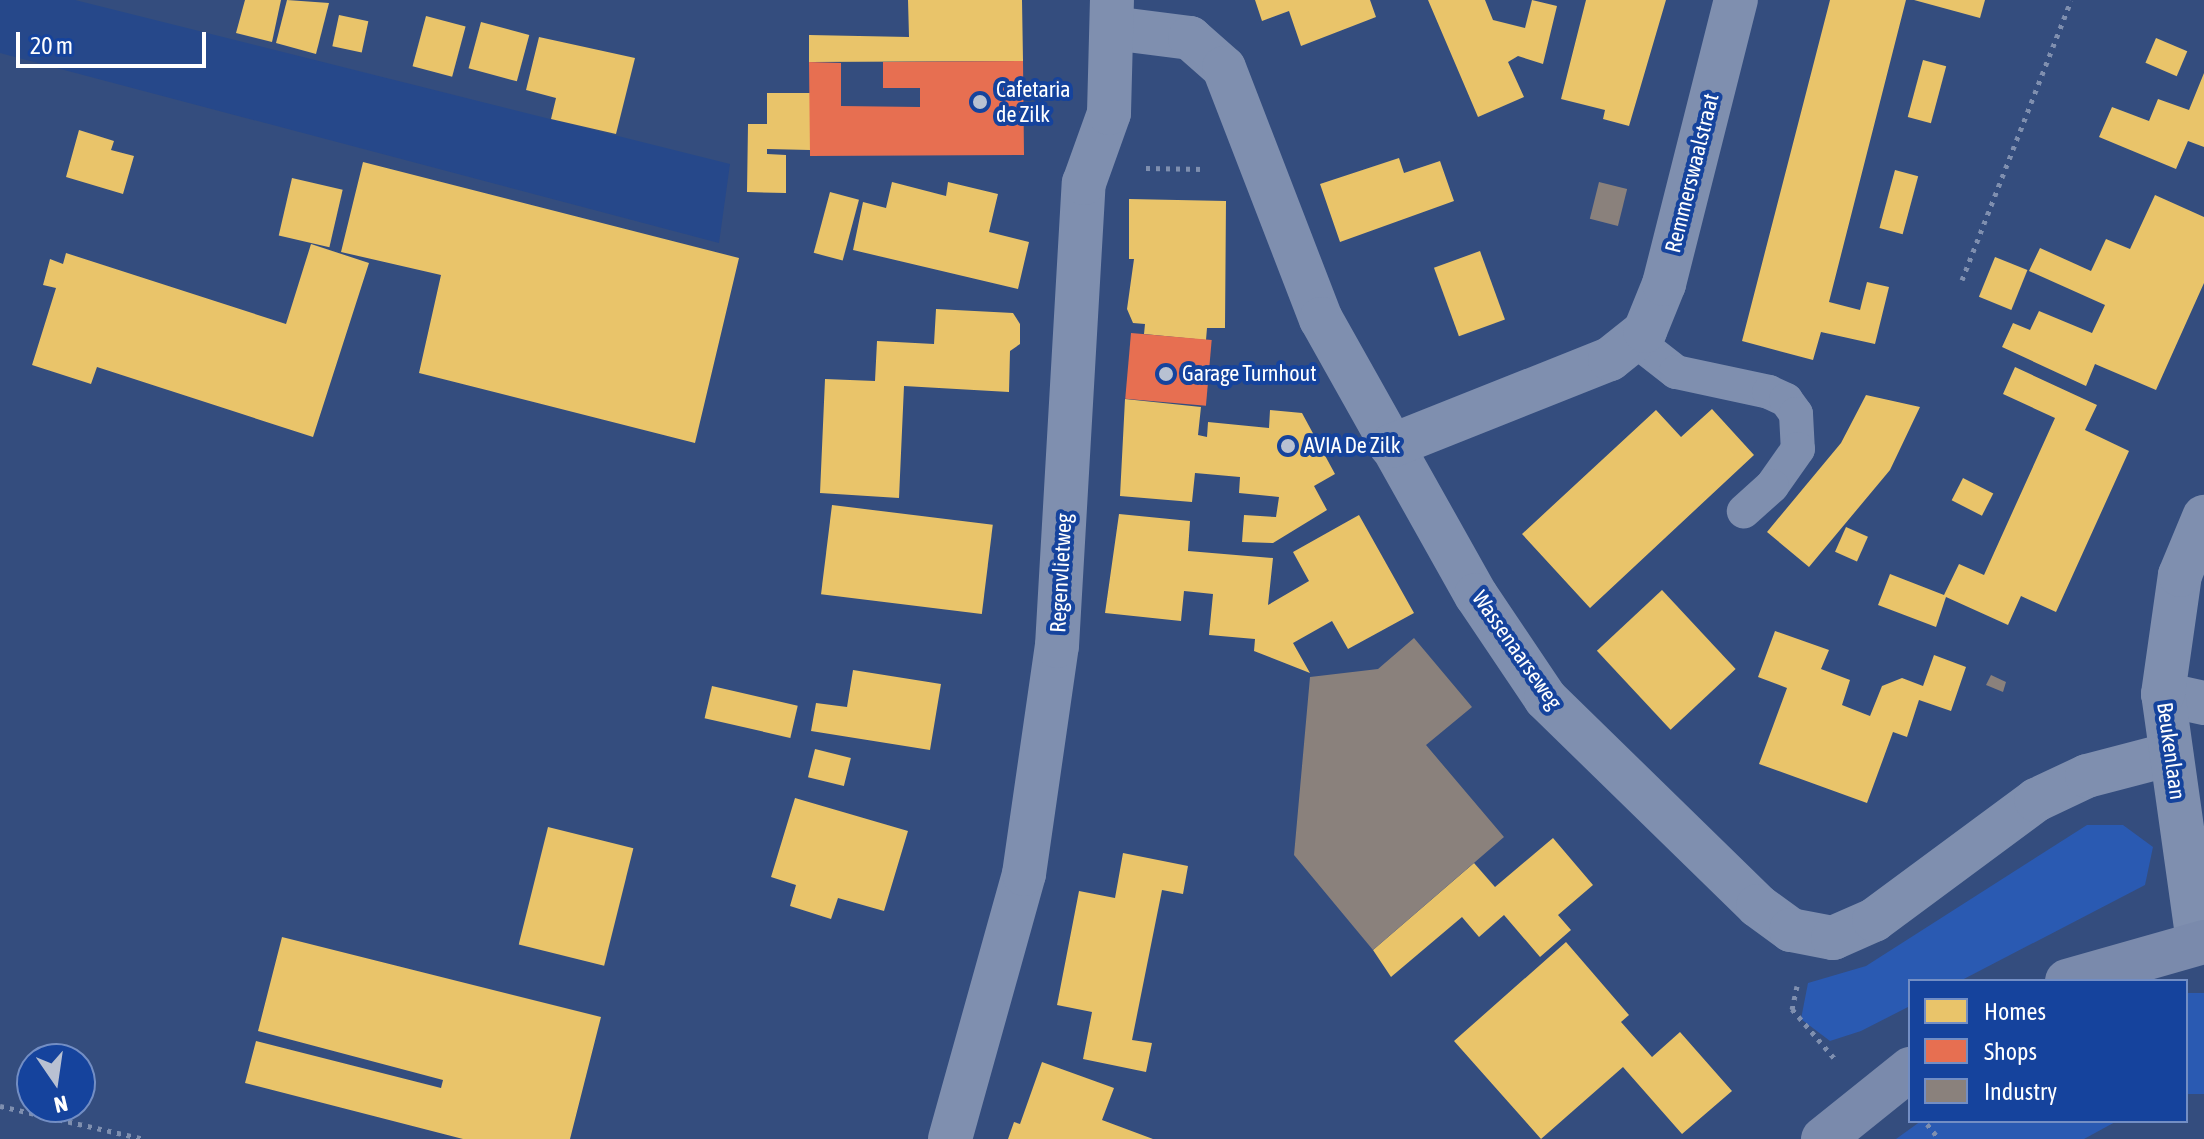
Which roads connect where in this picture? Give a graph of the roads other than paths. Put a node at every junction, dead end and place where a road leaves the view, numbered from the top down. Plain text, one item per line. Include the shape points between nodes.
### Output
1 (1736, 0) edge
2 (1112, 14) edge
3 (1635, 340) junction
4 (1391, 446) junction
5 (1744, 511) dead end
6 (2204, 517) edge
7 (2184, 698) edge
8 (2171, 754) junction
9 (2201, 942) edge
10 (2074, 979) edge
11 (1901, 1076) edge
12 (950, 1139) edge
13 (1823, 1139) edge

1 - 3 street, Remmerswaalstraat via 1664,284 1645,331
2 - 4 street, Wassenaarseweg via 1190,38 1224,68 1321,319
2 - 12 street, Regenvlietweg via 1109,113 1084,183 1057,646 1024,874
3 - 4 street, Remmerswaalstraat via 1610,359
3 - 5 lane via 1676,372 1769,392 1786,400 1796,414 1798,449 1772,486
4 - 8 street, Wassenaarseweg via 1476,595 1546,699 1758,906 1791,930 1833,938 1874,920 2036,800 2087,776
6 - 7 street, Beukenlaan via 2180,575
7 - 8 street, Beukenlaan
8 - 9 street, Beukenlaan
9 - 10 street
11 - 13 street

